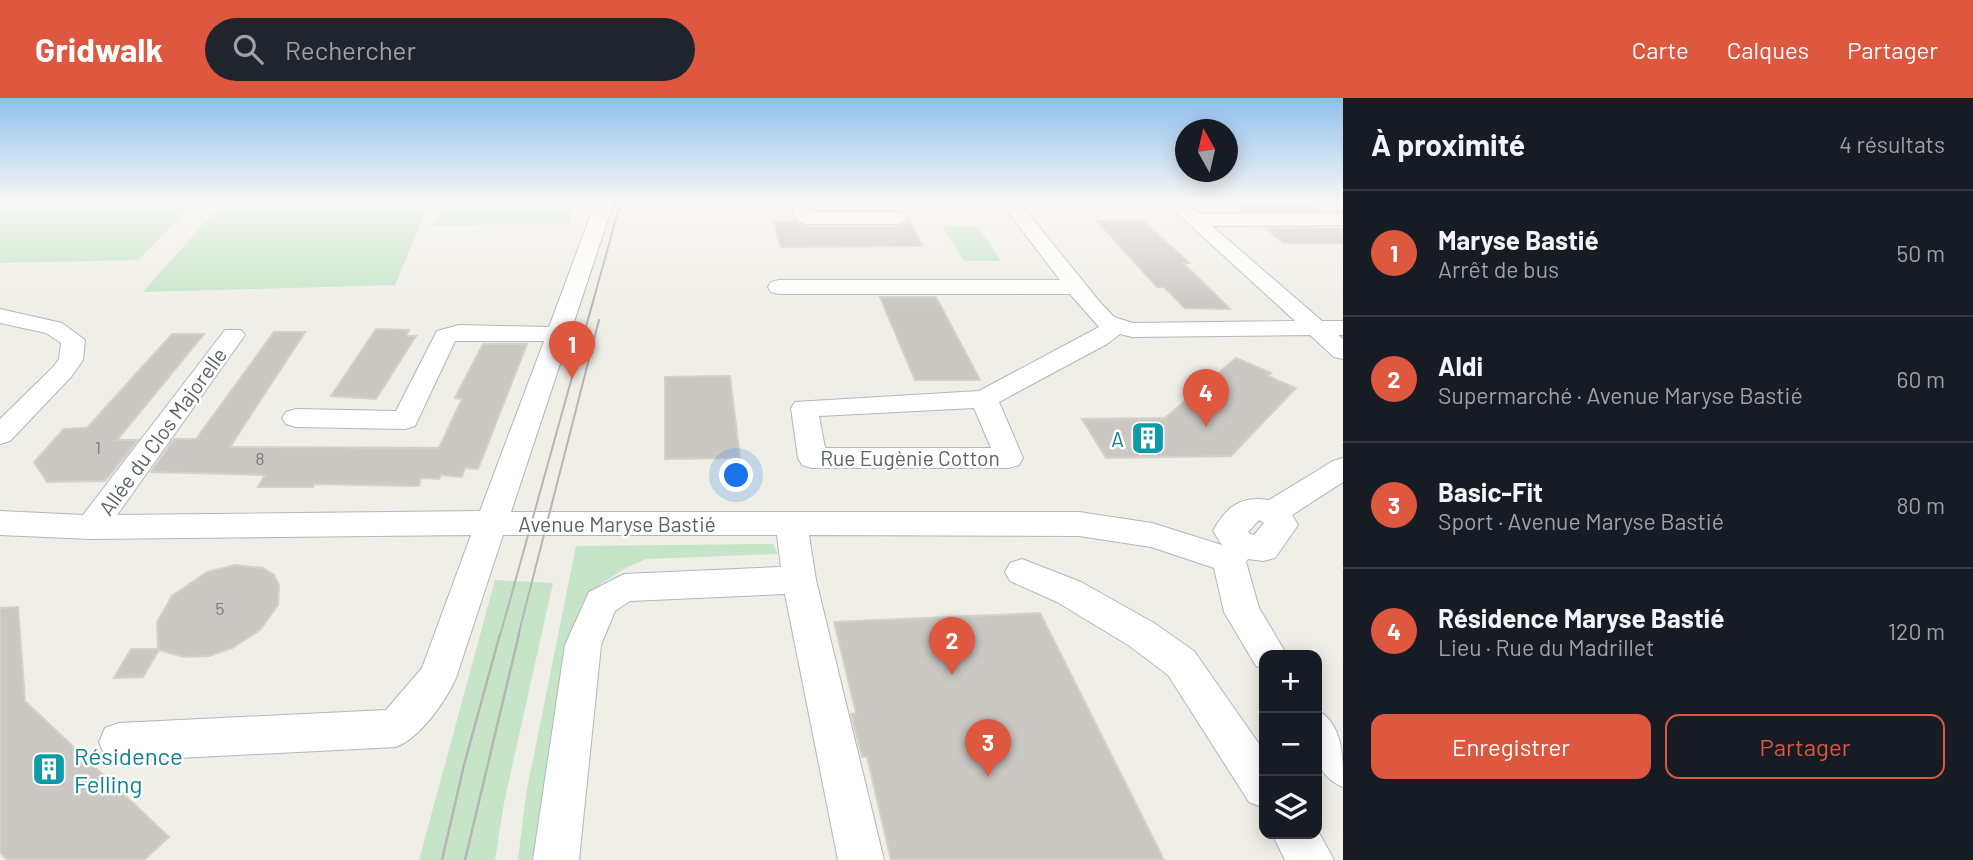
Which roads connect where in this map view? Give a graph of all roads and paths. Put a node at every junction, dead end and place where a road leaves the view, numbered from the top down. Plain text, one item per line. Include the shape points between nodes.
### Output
1 (592, 237) edge
2 (1037, 237) edge
3 (1215, 237) edge
4 (779, 287) dead end
5 (1076, 287) junction
6 (0, 316) edge
7 (1116, 325) junction
8 (1317, 328) junction
9 (1343, 328) edge
10 (558, 334) junction
11 (233, 335) dead end
12 (1343, 352) edge
13 (984, 399) junction
14 (296, 418) dead end
15 (0, 435) edge
16 (1343, 468) edge
17 (0, 523) edge
18 (490, 523) junction
19 (790, 523) junction
20 (91, 527) junction
21 (1235, 553) junction
22 (1022, 572) dead end
23 (799, 580) junction
24 (1266, 650) edge
25 (1322, 736) edge
26 (119, 742) dead end
27 (1343, 767) edge
28 (1259, 780) edge
29 (1297, 839) edge
30 (556, 860) edge
31 (861, 860) edge
32 (1311, 860) edge

1 - 10 street
2 - 5 street
3 - 8 street
4 - 5 street
5 - 7 street via 1106,322
6 - 15 street via 54,328 74,340 72,360
7 - 8 street via 1132,330
7 - 13 street, Rue Eugènie Cotton via 1099,339
8 - 9 street
8 - 12 street
10 - 14 street via 459,332 445,337 405,420
10 - 18 street
11 - 20 street, Allée du Clos Majorelle
13 - 13 street, Rue Eugènie Cotton via 804,408 812,458 1009,458
16 - 21 street via 1273,512 1282,525 1262,549
17 - 20 street, Avenue Maryse Bastié
18 - 19 street, Avenue Maryse Bastié
18 - 20 street, Avenue Maryse Bastié
18 - 26 street via 437,678 396,728
19 - 21 street, Avenue Maryse Bastié via 1079,524
19 - 23 street
21 - 24 street via 1241,612
22 - 28 street via 1093,606 1181,663
23 - 30 street via 624,587 601,602 583,645
23 - 31 street
25 - 27 street
29 - 32 street

